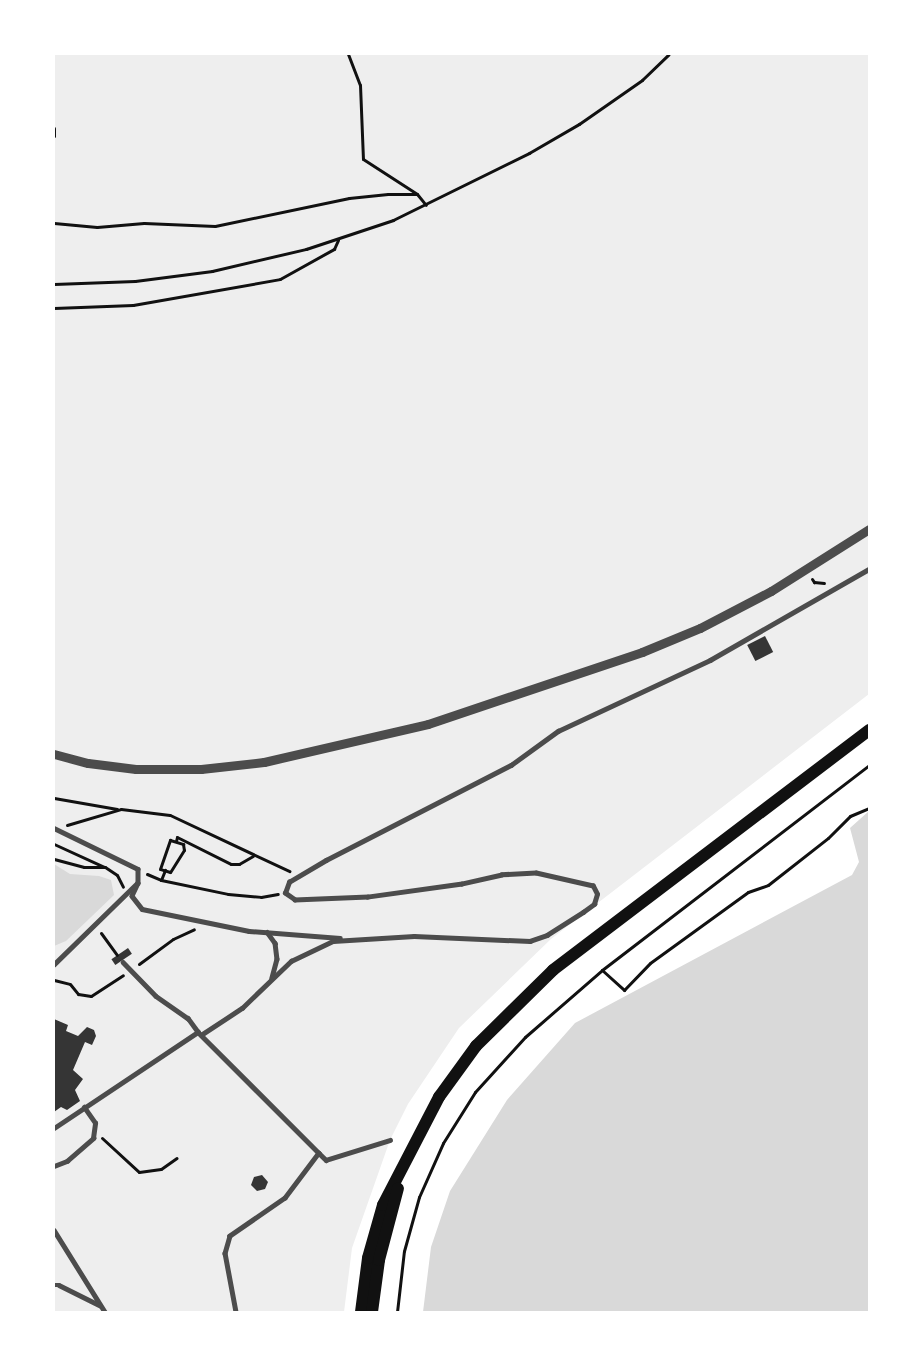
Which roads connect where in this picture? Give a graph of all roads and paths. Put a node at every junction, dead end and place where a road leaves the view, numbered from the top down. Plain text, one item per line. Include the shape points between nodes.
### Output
1 (348, 54) edge
2 (669, 54) edge
3 (54, 128) edge
4 (54, 136) edge
5 (417, 194) junction
6 (426, 205) junction
7 (54, 223) edge
8 (338, 240) junction
9 (54, 284) edge
10 (54, 308) edge
11 (869, 529) edge
12 (869, 569) edge
13 (806, 570) junction
14 (842, 584) junction
15 (869, 730) edge
16 (54, 754) edge
17 (869, 766) edge
18 (54, 798) edge
19 (869, 808) edge
20 (121, 809) junction
21 (54, 828) edge
22 (60, 830) junction
23 (176, 842) junction
24 (54, 844) edge
25 (254, 856) junction
26 (54, 859) edge
27 (105, 868) junction
28 (138, 869) junction
29 (165, 870) junction
30 (301, 876) junction
31 (161, 880) junction
32 (138, 883) junction
33 (285, 893) junction
34 (126, 894) junction
35 (202, 921) junction
36 (94, 925) junction
37 (267, 932) junction
38 (346, 938) junction
39 (118, 954) dead end
40 (123, 962) dead end
41 (54, 965) edge
42 (130, 970) junction
43 (602, 970) junction
44 (272, 979) junction
45 (54, 980) edge
46 (200, 1033) junction
47 (84, 1107) junction
48 (54, 1128) edge
49 (94, 1132) junction
50 (390, 1140) dead end
51 (319, 1153) junction
52 (177, 1158) dead end
53 (405, 1162) junction
54 (54, 1166) edge
55 (54, 1230) edge
56 (54, 1285) edge
57 (101, 1306) junction
58 (105, 1312) edge
59 (236, 1312) edge
60 (360, 1312) edge
61 (372, 1312) edge
62 (397, 1312) edge

1 - 5 path via 360,86 363,159
2 - 6 path via 642,80 579,124 529,154
3 - 4 path
5 - 6 path
5 - 7 path via 349,198 215,226 144,223 97,227
6 - 8 path
8 - 9 path via 212,271 134,281
8 - 10 path via 334,249 280,279 133,305
11 - 13 street
12 - 14 street
13 - 14 path via 814,582
13 - 16 street via 700,628 642,652 490,706 358,742 264,762 201,769 136,769 88,763
14 - 30 street via 710,660 558,731 511,765
15 - 53 main road via 561,964 525,995 456,1071
17 - 43 path
18 - 20 path
19 - 43 path via 850,816 828,838 768,884 748,892 650,964 624,990
20 - 22 path via 70,823
20 - 25 path via 170,814
21 - 22 street
22 - 28 street
23 - 25 path via 177,837 231,864 239,864
23 - 29 path via 170,840 168,850 160,860 160,869
23 - 29 path via 183,844 184,850 177,865 170,872
24 - 27 path
25 - 30 path
26 - 27 path via 84,867
27 - 34 path via 117,874
28 - 31 path
28 - 32 street
29 - 31 path
30 - 33 street via 289,882
31 - 33 path via 228,894 262,897
32 - 34 street
32 - 35 street via 132,896 142,909
33 - 38 street via 295,900 368,897 502,875 536,873 594,886 597,894 594,904 584,912 547,935 530,941 414,936
34 - 36 street
35 - 37 street
35 - 42 path
36 - 39 path
36 - 41 street
37 - 38 street
37 - 44 street via 275,943 277,959
38 - 44 street via 291,961
40 - 42 street
42 - 45 path via 91,996 78,994 70,984
42 - 46 street via 156,996 188,1018
43 - 62 path via 525,1038 475,1092 458,1116 432,1165 409,1229 399,1279
44 - 46 street via 242,1008
46 - 47 street
46 - 51 street
47 - 48 street
47 - 49 street via 95,1123
49 - 52 path via 122,1153 138,1172 161,1169
49 - 54 street via 82,1150
50 - 51 street via 326,1160
51 - 59 street via 285,1198 230,1236 225,1253
53 - 60 main road via 383,1206 368,1258
53 - 61 main road via 379,1260
55 - 57 street
56 - 57 street
57 - 58 street

